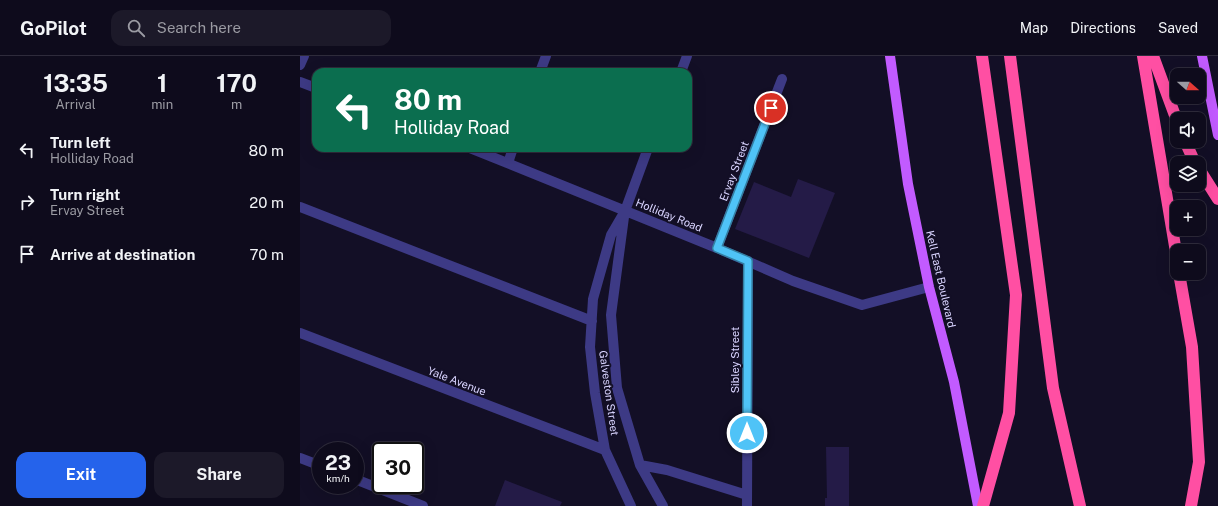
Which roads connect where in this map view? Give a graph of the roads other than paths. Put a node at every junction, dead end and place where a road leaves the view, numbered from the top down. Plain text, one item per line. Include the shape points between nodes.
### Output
1 (304, 56) edge
2 (546, 56) edge
3 (687, 56) edge
4 (890, 56) edge
5 (982, 56) edge
6 (1010, 56) edge
7 (1143, 56) edge
8 (1152, 56) edge
9 (1202, 56) edge
10 (300, 65) edge
11 (542, 68) edge
12 (682, 68) edge
13 (782, 79) dead end
14 (300, 82) edge
15 (312, 86) edge
16 (1174, 112) edge
17 (1218, 135) edge
18 (480, 152) edge
19 (512, 152) edge
20 (647, 152) edge
21 (508, 163) junction
22 (1206, 181) edge
23 (1218, 199) edge
24 (300, 207) edge
25 (625, 211) junction
26 (1175, 244) edge
27 (717, 248) junction
28 (748, 261) junction
29 (1181, 280) edge
30 (929, 287) junction
31 (592, 321) junction
32 (300, 334) edge
33 (605, 450) junction
34 (300, 458) edge
35 (312, 463) edge
36 (640, 465) junction
37 (364, 483) edge
38 (747, 495) junction
39 (980, 505) edge
40 (424, 506) edge
41 (631, 506) edge
42 (663, 506) edge
43 (747, 506) edge
44 (1080, 506) edge
45 (1191, 506) edge

1 - 10 street
2 - 11 street
3 - 12 street
4 - 30 main road, Kell East Boulevard via 908,184
5 - 39 highway via 1016,295 1009,413
6 - 44 highway via 1053,388
7 - 26 highway
8 - 16 highway
9 - 17 main road
13 - 27 street, Ervay Street
14 - 15 street
18 - 21 street, Holliday Road
19 - 21 street
20 - 25 street, Galveston Street
21 - 25 street, Holliday Road
22 - 23 highway
24 - 31 street
25 - 27 street, Holliday Road
25 - 31 street, Galveston Street via 611,235 593,299
25 - 36 street, Galveston Street via 611,315 617,388
27 - 28 street, Holliday Road
28 - 30 street, Holliday Road via 793,281 862,305
28 - 38 street, Sibley Street
29 - 45 highway via 1192,347 1199,462
30 - 39 main road, Kell East Boulevard via 954,382
31 - 33 street, Galveston Street via 590,347
32 - 33 street, Yale Avenue
33 - 41 street, Galveston Street
34 - 35 street
36 - 38 street via 667,470
36 - 42 street, Galveston Street
37 - 40 street
38 - 43 street, Sibley Street

